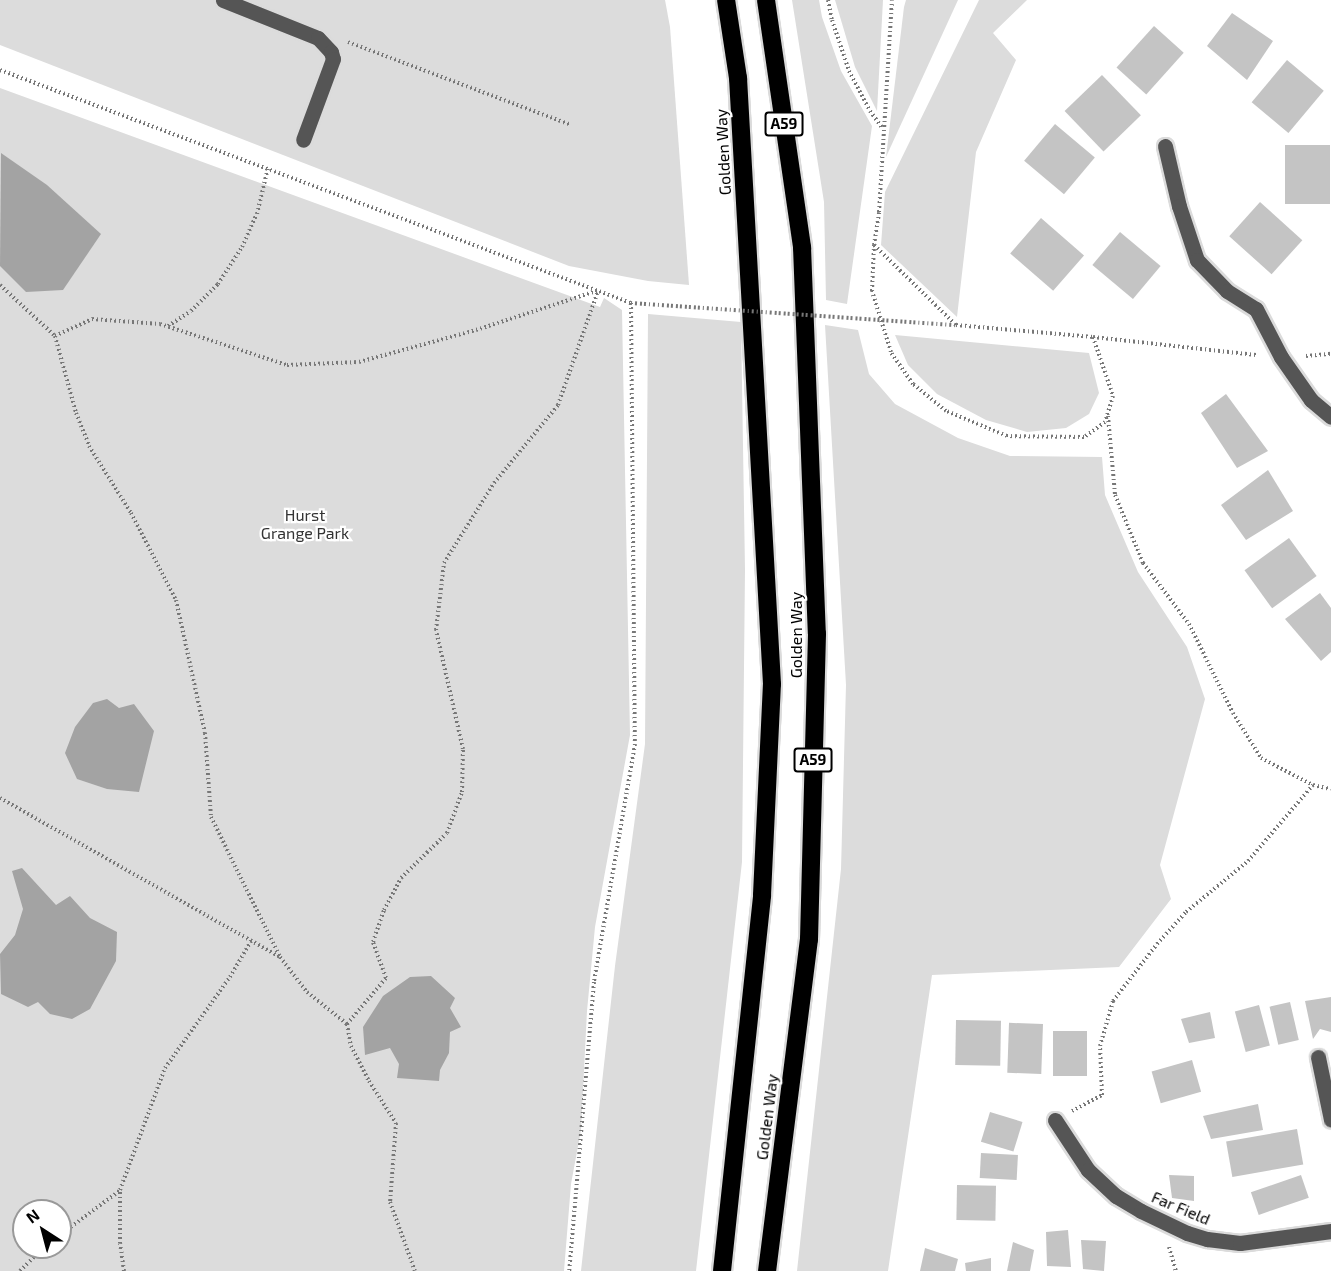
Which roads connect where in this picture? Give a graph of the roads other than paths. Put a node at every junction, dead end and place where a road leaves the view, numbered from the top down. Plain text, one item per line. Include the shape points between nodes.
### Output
1 (223, 0) edge
2 (726, 0) edge
3 (766, 0) edge
4 (303, 140) dead end
5 (1165, 146) dead end
6 (1331, 417) edge
7 (1318, 1057) dead end
8 (1056, 1120) road end
9 (1331, 1120) edge
10 (1331, 1231) edge
11 (722, 1271) edge
12 (767, 1271) edge

1 - 4 street via 318,38 327,46 333,59
2 - 11 highway, Golden Way / A59 via 738,78 772,684 762,895
3 - 12 highway, Golden Way / A59 via 802,247 817,634 809,939
5 - 6 street via 1197,260 1227,291 1256,309 1281,357 1311,400
7 - 9 street
8 - 10 street, Far Field via 1088,1170 1116,1196 1187,1233 1240,1243

